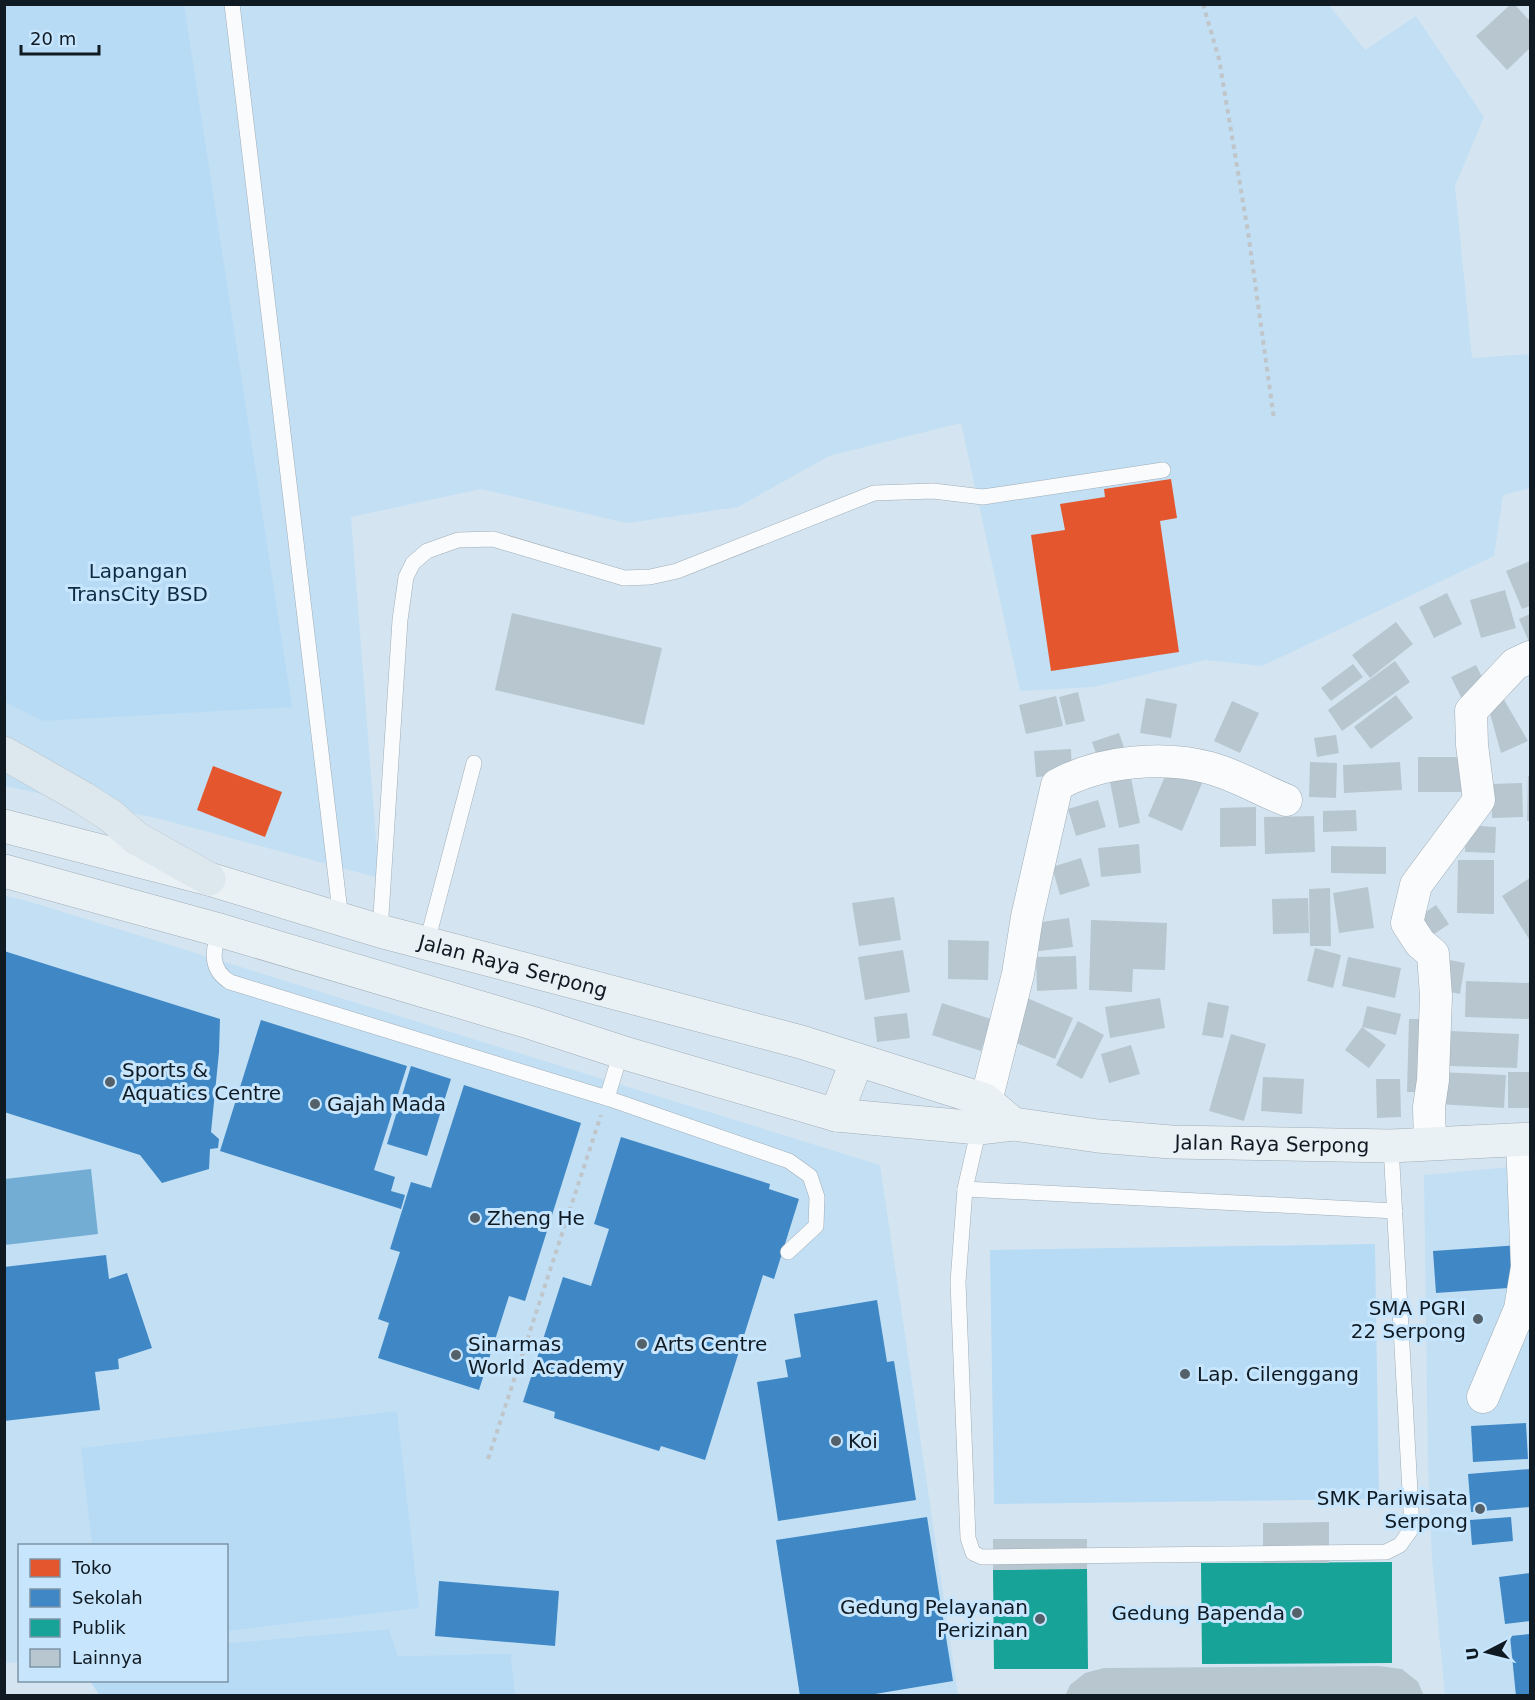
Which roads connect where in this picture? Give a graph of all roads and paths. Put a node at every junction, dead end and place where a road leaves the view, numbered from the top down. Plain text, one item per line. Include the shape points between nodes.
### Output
1 (232, 4) edge
2 (1203, 4) edge
3 (1274, 419) dead end
4 (1163, 470) dead end
5 (1530, 657) edge
6 (4, 753) edge
7 (474, 763) dead end
8 (1286, 800) dead end
9 (4, 826) edge
10 (4, 871) edge
11 (209, 879) junction
12 (341, 920) junction
13 (219, 930) junction
14 (380, 931) junction
15 (427, 942) junction
16 (621, 1052) junction
17 (857, 1060) junction
18 (607, 1098) junction
19 (982, 1114) junction
20 (836, 1115) junction
21 (1526, 1140) edge
22 (1430, 1144) junction
23 (1391, 1146) junction
24 (964, 1189) junction
25 (1395, 1211) junction
26 (788, 1252) dead end
27 (1483, 1397) dead end
28 (488, 1459) dead end

1 - 12 lane
2 - 3 path via 1220,59
4 - 14 lane via 983,497 933,491 874,493 677,571 650,577 624,578 493,539 458,540 428,551 413,563 403,599
5 - 22 street via 1515,664 1471,711 1479,800 1416,885 1407,923 1432,954 1436,996
6 - 11 main road via 111,816 136,838
7 - 15 lane
8 - 19 street via 1210,768 1177,762 1101,766 1057,785 1018,974
9 - 11 main road, Jalan Raya Serpong
10 - 13 main road, Jalan Raya Serpong
11 - 12 main road, Jalan Raya Serpong
12 - 14 main road, Jalan Raya Serpong
13 - 16 main road, Jalan Raya Serpong
13 - 18 lane via 214,960 217,970 230,982
14 - 15 main road, Jalan Raya Serpong
15 - 17 main road, Jalan Raya Serpong
16 - 18 lane
16 - 20 main road, Jalan Raya Serpong
17 - 19 main road, Jalan Raya Serpong
17 - 20 main road
18 - 26 lane via 789,1161 810,1176 817,1197 816,1226
18 - 28 path
19 - 20 main road, Jalan Raya Serpong
19 - 23 main road, Jalan Raya Serpong via 1013,1124 1171,1142
19 - 24 lane
21 - 22 main road, Jalan Raya Serpong
21 - 27 street via 1525,1284 1520,1309
22 - 23 main road, Jalan Raya Serpong
23 - 25 lane
24 - 25 lane
24 - 25 lane via 958,1282 968,1538 973,1553 982,1557 1386,1552 1400,1545 1412,1528

